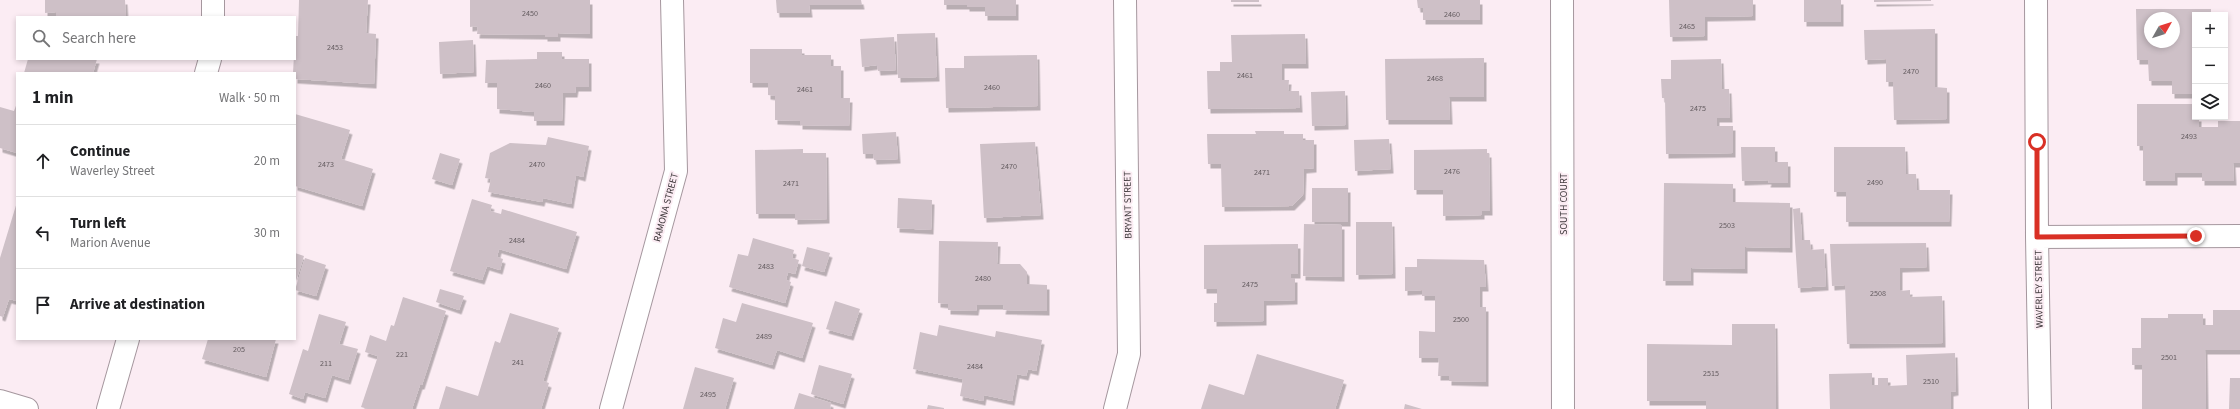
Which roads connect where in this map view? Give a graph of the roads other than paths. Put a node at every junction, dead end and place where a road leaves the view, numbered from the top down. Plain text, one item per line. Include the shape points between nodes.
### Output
1 (213, 0) edge
2 (672, 0) edge
3 (1125, 0) edge
4 (1562, 0) edge
5 (2036, 0) edge
6 (213, 16) edge
7 (210, 60) edge
8 (206, 72) edge
9 (2240, 236) edge
10 (2037, 237) junction
11 (128, 340) edge
12 (0, 401) edge
13 (27, 409) edge
14 (108, 409) edge
15 (611, 409) edge
16 (1115, 409) edge
17 (1563, 409) edge
18 (2040, 409) edge

1 - 6 street
2 - 15 street, RAMONA STREET via 676,171
3 - 16 street, BRYANT STREET via 1129,354
4 - 17 street, SOUTH COURT
5 - 10 street, WAVERLEY STREET
7 - 8 street
9 - 10 street
10 - 18 street, WAVERLEY STREET
11 - 14 street
12 - 13 street

